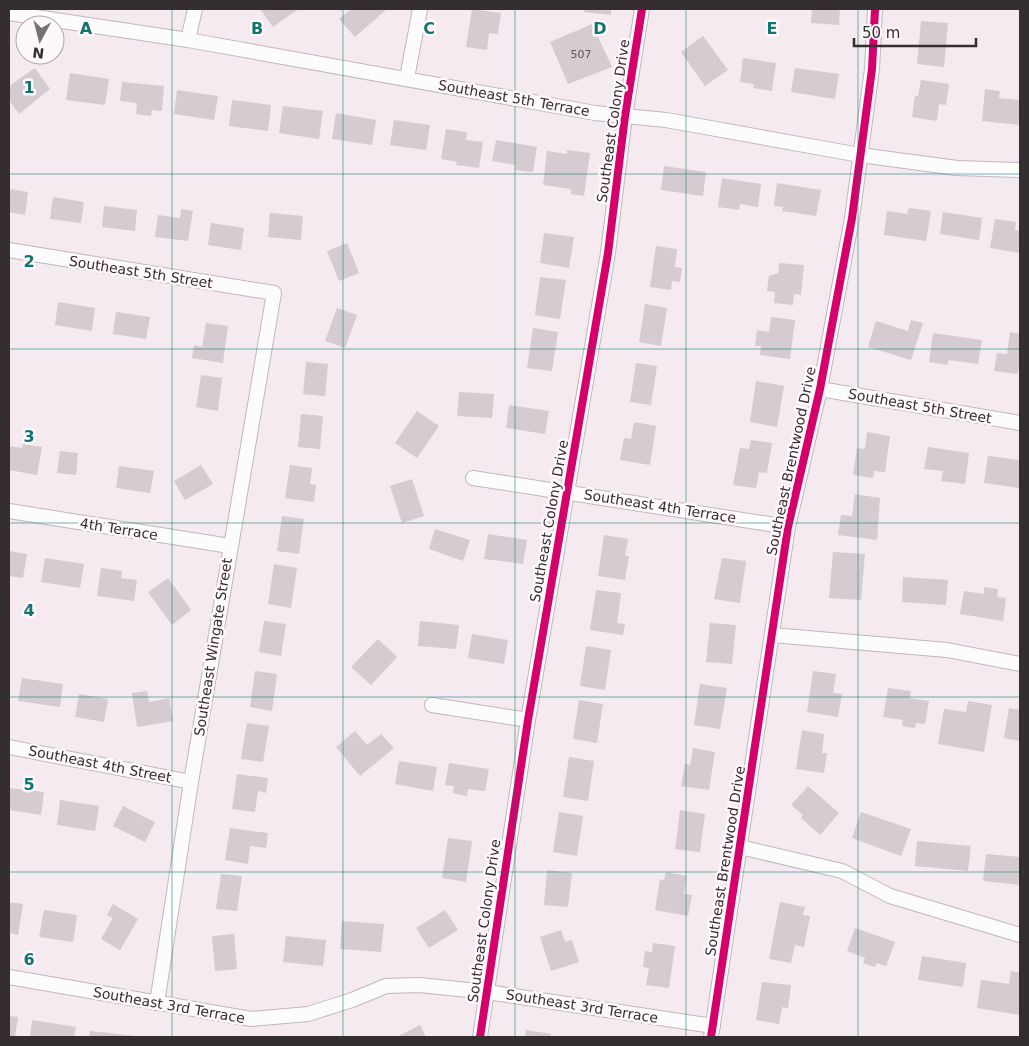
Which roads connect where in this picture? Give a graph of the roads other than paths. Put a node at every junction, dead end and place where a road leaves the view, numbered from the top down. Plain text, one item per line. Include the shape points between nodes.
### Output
1 (195, 9) edge
2 (420, 9) edge
3 (642, 9) edge
4 (875, 9) edge
5 (9, 13) edge
6 (188, 40) junction
7 (407, 78) junction
8 (625, 116) junction
9 (860, 155) junction
10 (1020, 170) edge
11 (9, 250) edge
12 (274, 293) joint
13 (820, 389) junction
14 (1020, 423) edge
15 (473, 478) dead end
16 (566, 492) junction
17 (9, 511) edge
18 (788, 527) junction
19 (230, 546) junction
20 (772, 635) junction
21 (1020, 664) edge
22 (432, 705) dead end
23 (528, 720) junction
24 (9, 747) edge
25 (191, 782) junction
26 (740, 847) junction
27 (1020, 935) edge
28 (9, 977) edge
29 (487, 992) junction
30 (157, 1003) junction
31 (712, 1031) edge
32 (480, 1037) edge

1 - 6 street
2 - 7 street
3 - 8 street, Southeast Colony Drive
4 - 9 street, Southeast Brentwood Drive via 872,69
5 - 6 street, Southeast 5th Terrace
6 - 7 street, Southeast 5th Terrace
7 - 8 street, Southeast 5th Terrace
8 - 9 street, Southeast 5th Terrace via 666,120
8 - 16 street, Southeast Colony Drive via 608,253
9 - 10 street, Southeast 5th Terrace via 957,168
9 - 13 street, Southeast Brentwood Drive via 852,218
11 - 12 street, Southeast 5th Street
12 - 19 street, Southeast Wingate Street
13 - 14 street, Southeast 5th Street
13 - 18 street, Southeast Brentwood Drive
15 - 16 street, Southeast 4th Terrace
16 - 18 street, Southeast 4th Terrace
16 - 23 street, Southeast Colony Drive
17 - 19 street, 4th Terrace
18 - 20 street, Southeast Brentwood Drive
19 - 25 street, Southeast Wingate Street
20 - 21 street via 947,650
20 - 26 street, Southeast Brentwood Drive
22 - 23 street
23 - 29 street, Southeast Colony Drive
24 - 25 street, Southeast 4th Street
25 - 30 street, Southeast Wingate Street
26 - 27 street via 842,871 890,896
26 - 31 street, Southeast Brentwood Drive
28 - 30 street, Southeast 3rd Terrace
29 - 30 street, Southeast 3rd Terrace via 420,984 386,986 308,1014 252,1019
29 - 31 street, Southeast 3rd Terrace
29 - 32 street, Southeast Colony Drive

